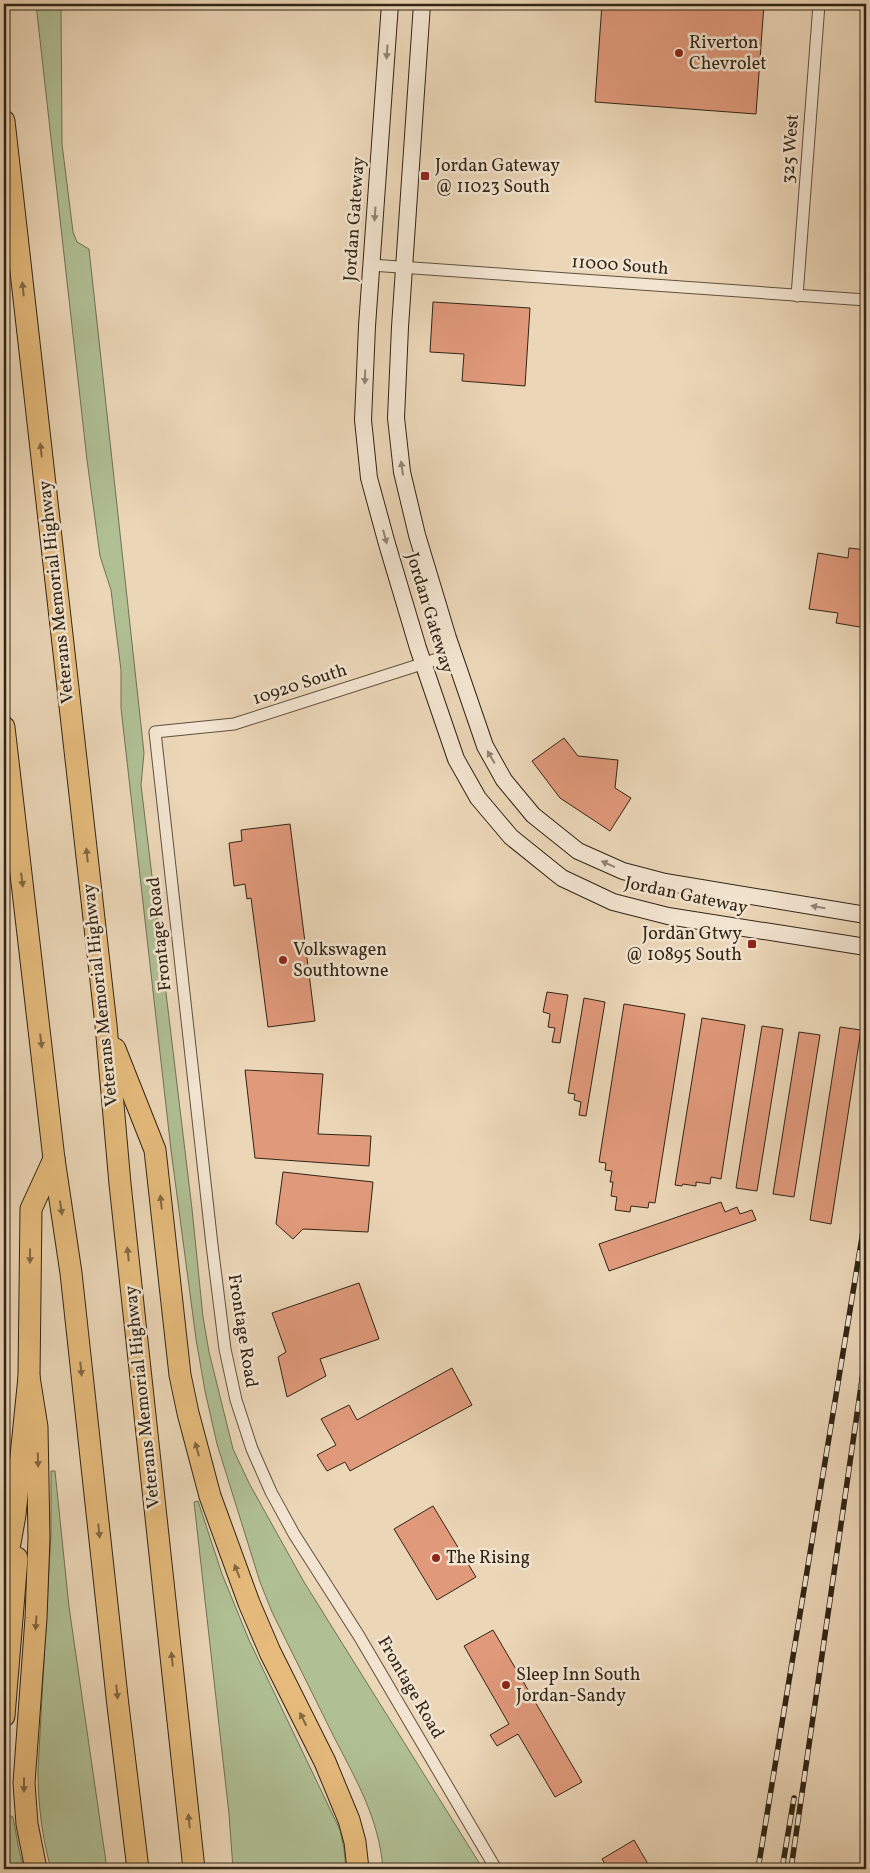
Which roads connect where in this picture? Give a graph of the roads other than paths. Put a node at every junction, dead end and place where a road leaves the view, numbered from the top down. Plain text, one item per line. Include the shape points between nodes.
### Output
1 (390, 4) edge
2 (422, 4) edge
3 (819, 4) edge
4 (4, 121) edge
5 (371, 266) junction
6 (404, 268) junction
7 (797, 296) junction
8 (866, 300) edge
9 (453, 654) junction
10 (424, 664) junction
11 (4, 727) edge
12 (154, 732) joint
13 (866, 916) edge
14 (866, 947) edge
15 (106, 1025) junction
16 (54, 1160) junction
17 (29, 1377) junction
18 (15, 1515) junction
19 (4, 1577) edge
20 (4, 1716) edge
21 (325, 1762) junction
22 (36, 1869) edge
23 (138, 1869) edge
24 (194, 1869) edge
25 (358, 1869) edge
26 (371, 1869) edge
27 (496, 1869) edge

1 -> 5 main road, Jordan Gateway
2 - 6 main road, Jordan Gateway
3 - 7 street, 325 West
15 -> 4 highway, Veterans Memorial Highway
5 - 6 street, 11000 South
5 -> 10 main road, Jordan Gateway via 363,420 369,478
6 - 7 street, 11000 South
9 -> 6 main road, Jordan Gateway via 417,535 402,472 396,418
7 - 8 street, 11000 South
9 - 10 street, 10920 South
13 -> 9 main road, Jordan Gateway via 665,882 623,871 578,851 533,815 504,780 485,746
10 - 12 street, 10920 South via 234,724
10 - 14 main road, Jordan Gateway via 456,759 478,798 511,837 562,878 613,902 668,916
11 -> 16 highway
12 - 27 street, Frontage Road via 212,1245 225,1349 236,1400 252,1449 294,1534 359,1636
21 -> 15 highway via 270,1652 210,1496 180,1375 155,1150
24 -> 15 highway, Veterans Memorial Highway via 120,1184
16 -> 17 highway via 32,1209
16 -> 23 highway via 71,1274
17 - 18 highway
17 -> 22 highway via 37,1427 40,1521 24,1783 27,1824
18 - 19 highway
18 - 20 highway via 17,1558
21 - 25 highway via 349,1820
21 - 26 highway via 360,1815

